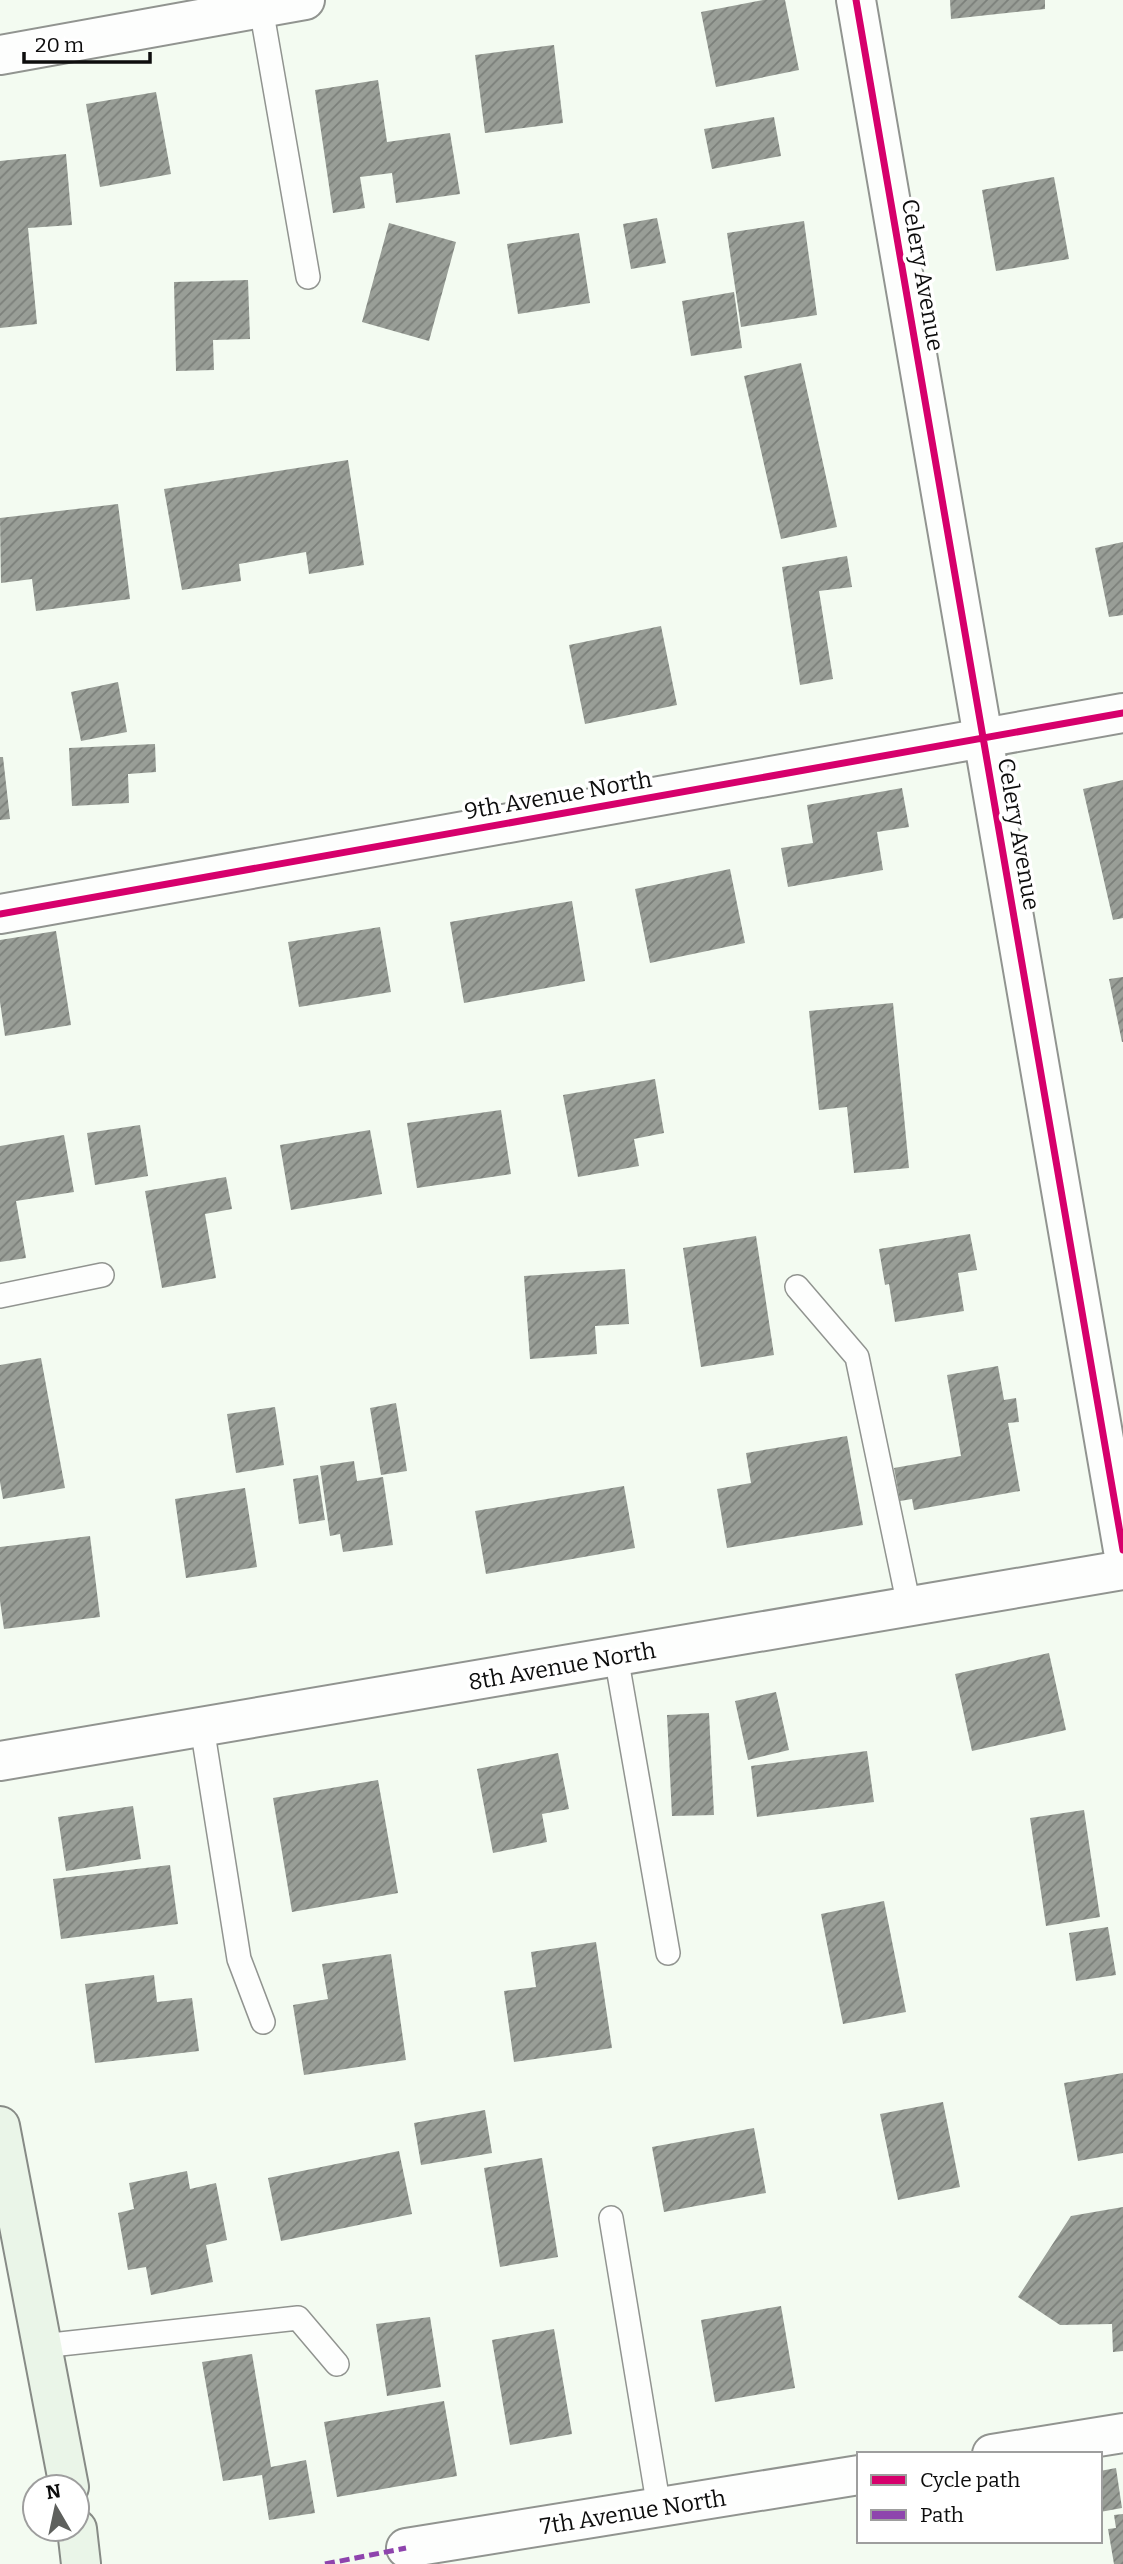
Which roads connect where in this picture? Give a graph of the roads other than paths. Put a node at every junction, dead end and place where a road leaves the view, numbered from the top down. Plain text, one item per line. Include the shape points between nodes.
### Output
1 (304, 0) edge
2 (856, 0) edge
3 (261, 8) junction
4 (0, 55) edge
5 (308, 277) dead end
6 (1123, 713) edge
7 (982, 738) junction
8 (0, 914) edge
9 (102, 1275) dead end
10 (797, 1287) dead end
11 (0, 1296) edge
12 (1123, 1550) edge
13 (1123, 1570) edge
14 (909, 1606) junction
15 (616, 1656) junction
16 (202, 1727) junction
17 (0, 1761) edge
18 (668, 1953) dead end
19 (263, 2022) dead end
20 (0, 2126) edge
21 (611, 2218) dead end
22 (42, 2346) junction
23 (337, 2364) dead end
24 (1123, 2433) edge
25 (1004, 2452) edge
26 (66, 2473) edge
27 (857, 2475) edge
28 (659, 2508) junction
29 (79, 2543) edge
30 (406, 2548) dead end
31 (81, 2564) edge

1 - 3 street
2 - 7 street, Celery Avenue
3 - 4 street
3 - 5 lane
6 - 7 street, 9th Avenue North
7 - 8 street, 9th Avenue North
7 - 12 street, Celery Avenue
9 - 11 lane
10 - 14 lane via 857,1357
13 - 14 street, 8th Avenue North
14 - 15 street, 8th Avenue North
15 - 16 street, 8th Avenue North
15 - 18 lane
16 - 17 street, 8th Avenue North
16 - 19 lane via 239,1959
20 - 22 street
21 - 28 lane
22 - 23 lane via 298,2318
22 - 26 street
24 - 25 street
27 - 28 street, 7th Avenue North
28 - 30 street, 7th Avenue North
29 - 31 street

